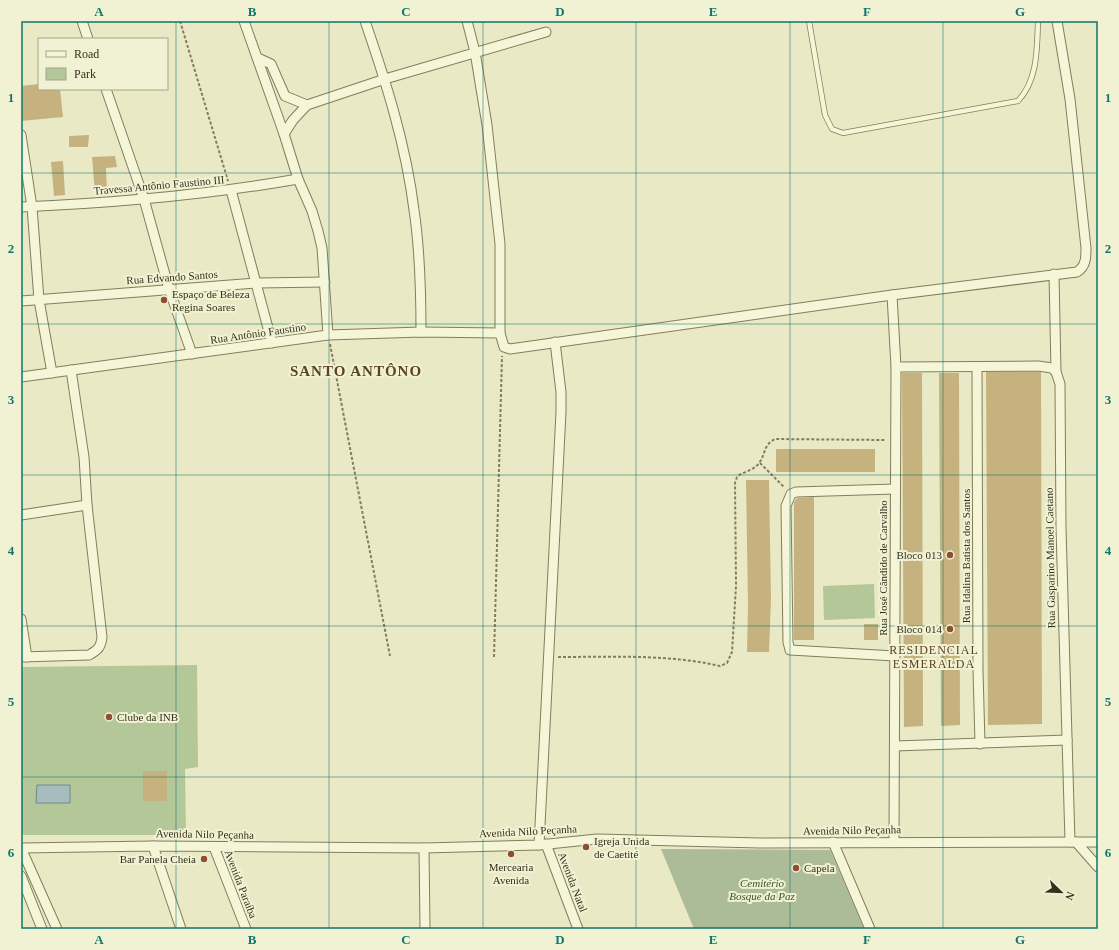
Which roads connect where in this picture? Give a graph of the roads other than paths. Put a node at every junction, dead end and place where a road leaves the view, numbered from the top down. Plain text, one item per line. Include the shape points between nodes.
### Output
1 (82, 21) edge
2 (244, 21) edge
3 (365, 21) edge
4 (467, 21) edge
5 (809, 21) edge
6 (1038, 21) edge
7 (1057, 21) edge
8 (546, 32) dead end
9 (88, 38) edge
10 (475, 52) junction
11 (258, 58) junction
12 (385, 79) junction
13 (106, 90) edge
14 (306, 105) junction
15 (284, 134) junction
16 (21, 135) edge
17 (298, 179) junction
18 (231, 190) junction
19 (144, 199) junction
20 (32, 207) junction
21 (21, 208) edge
22 (1054, 274) junction
23 (325, 282) junction
24 (257, 283) junction
25 (169, 290) junction
26 (892, 295) junction
27 (39, 300) junction
28 (21, 301) edge
29 (421, 332) junction
30 (500, 332) junction
31 (328, 335) junction
32 (555, 342) junction
33 (272, 343) junction
34 (192, 354) junction
35 (896, 367) junction
36 (977, 368) junction
37 (71, 370) junction
38 (1056, 372) junction
39 (52, 373) junction
40 (21, 377) edge
41 (895, 489) junction
42 (87, 505) junction
43 (21, 515) edge
44 (21, 620) edge
45 (895, 656) junction
46 (24, 657) edge
47 (1067, 740) junction
48 (980, 744) junction
49 (895, 746) junction
50 (833, 842) junction
51 (894, 842) junction
52 (1073, 842) junction
53 (1098, 842) edge
54 (542, 844) junction
55 (153, 846) junction
56 (214, 847) junction
57 (21, 848) edge
58 (424, 848) junction
59 (1098, 867) edge
60 (21, 876) edge
61 (42, 929) edge
62 (58, 929) edge
63 (181, 929) edge
64 (246, 929) edge
65 (425, 929) edge
66 (578, 929) edge
67 (870, 929) edge

1 - 9 street
2 - 11 street
3 - 12 street
4 - 10 street
5 - 6 lane via 825,115 832,129 843,133 1018,101 1031,84
7 - 22 street via 1070,99 1086,258 1077,272
8 - 10 street
10 - 12 street
10 - 30 street via 487,125 500,244
11 - 14 street via 271,64 285,96
11 - 15 street
12 - 14 street
12 - 29 street via 408,170 414,210 421,283
13 - 19 street
14 - 15 street via 292,120
15 - 17 street
16 - 20 street
17 - 18 street, Travessa Antônio Faustino III
17 - 23 street via 318,231
18 - 19 street, Travessa Antônio Faustino III
18 - 24 street
19 - 20 street, Travessa Antônio Faustino III
19 - 25 street
20 - 21 street, Travessa Antônio Faustino III
20 - 27 street
22 - 26 street
22 - 38 street, Rua Gasparino Manoel Caetano
23 - 24 street, Rua Edvando Santos
23 - 31 street
24 - 25 street, Rua Edvando Santos
24 - 33 street
25 - 27 street, Rua Edvando Santos
25 - 34 street
26 - 32 street
26 - 35 street, Rua José Cândido de Carvalho
27 - 28 street, Rua Edvando Santos
27 - 39 street
29 - 30 street, Rua Antônio Faustino
29 - 31 street, Rua Antônio Faustino
30 - 32 street via 503,345 510,349
31 - 33 street, Rua Antônio Faustino
32 - 54 street via 561,412
33 - 34 street, Rua Antônio Faustino
34 - 37 street, Rua Antônio Faustino
35 - 36 street
35 - 41 street, Rua José Cândido de Carvalho
36 - 38 street via 1038,366 1052,368
36 - 48 street, Rua Idalina Batista dos Santos
37 - 39 street, Rua Antônio Faustino
37 - 42 street via 84,457
38 - 47 street, Rua Gasparino Manoel Caetano via 1060,384
39 - 40 street, Rua Antônio Faustino
41 - 45 street, Rua José Cândido de Carvalho
41 - 45 street via 796,492 791,494 786,506 790,650
42 - 43 street
42 - 46 street via 102,637 100,648 90,655
44 - 46 street
45 - 49 street, Rua José Cândido de Carvalho
47 - 48 street
47 - 52 street, Rua Gasparino Manoel Caetano
48 - 49 street
49 - 51 street, Rua José Cândido de Carvalho
50 - 51 street, Avenida Nilo Peçanha
50 - 54 street, Avenida Nilo Peçanha via 597,839
50 - 67 street
51 - 52 street, Avenida Nilo Peçanha
52 - 53 street, Avenida Nilo Peçanha
52 - 59 street
54 - 58 street, Avenida Nilo Peçanha
54 - 66 street, Avenida Natal
55 - 56 street, Avenida Nilo Peçanha
55 - 57 street, Avenida Nilo Peçanha
55 - 63 street
56 - 58 street, Avenida Nilo Peçanha
56 - 64 street, Avenida Paraíba
57 - 62 street
58 - 65 street
60 - 61 street

